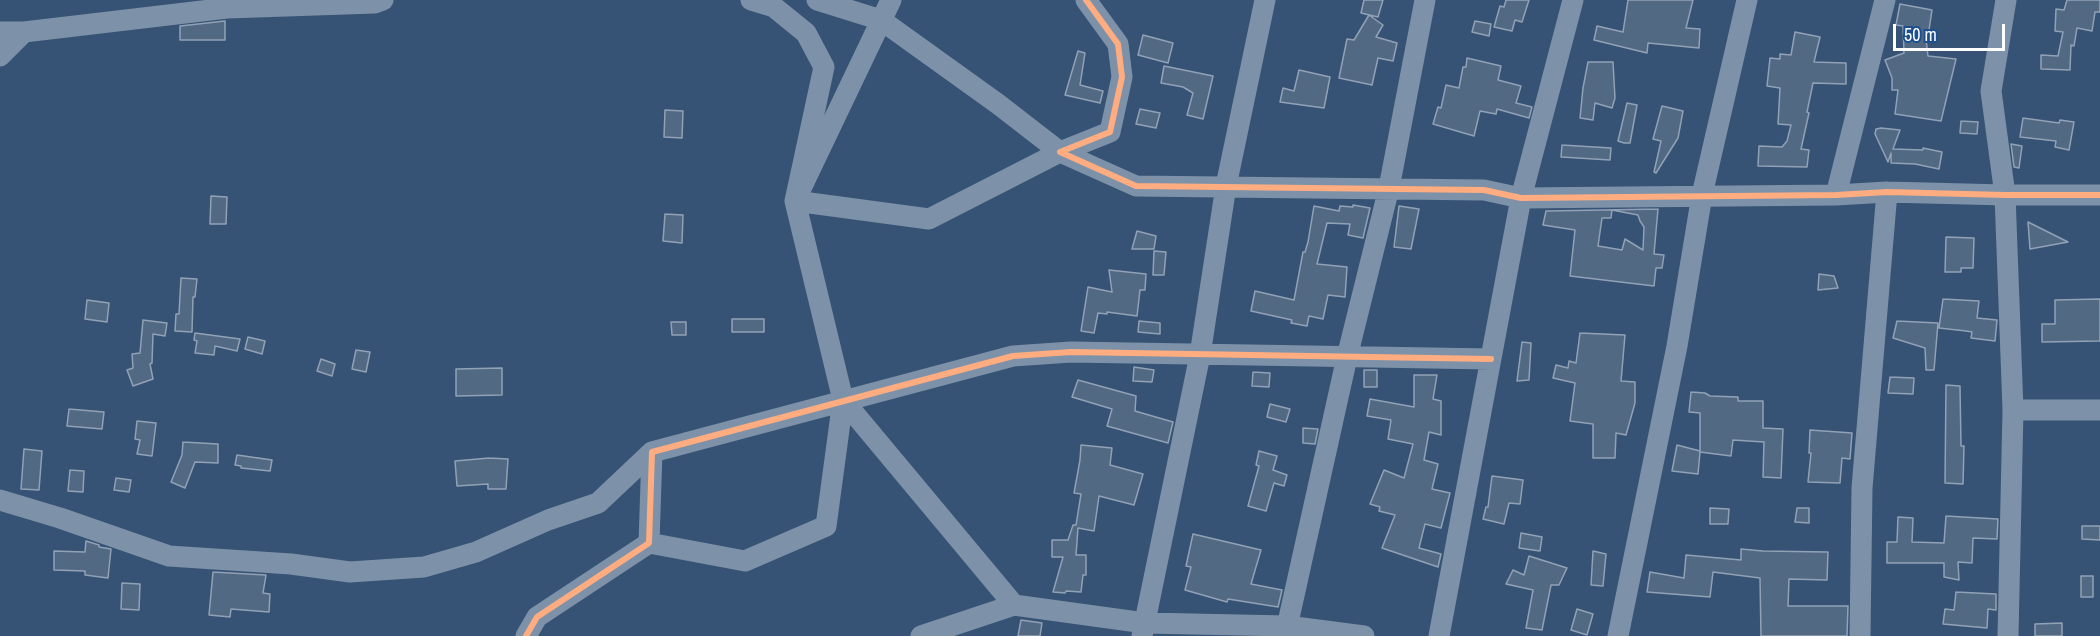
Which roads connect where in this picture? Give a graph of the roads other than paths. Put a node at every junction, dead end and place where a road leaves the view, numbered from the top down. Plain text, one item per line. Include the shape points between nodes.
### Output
1 (751, 0) edge
2 (817, 0) edge
3 (891, 0) edge
4 (1086, 0) edge
5 (1265, 0) edge
6 (1425, 0) edge
7 (1573, 0) edge
8 (1747, 0) edge
9 (1885, 0) edge
10 (2006, 0) edge
11 (377, 1) edge
12 (881, 20) junction
13 (0, 32) edge
14 (24, 32) junction
15 (0, 56) edge
16 (1060, 152) junction
17 (1226, 186) junction
18 (1389, 188) junction
19 (1887, 192) junction
20 (1702, 195) junction
21 (1836, 195) junction
22 (2005, 195) junction
23 (2100, 195) edge
24 (1521, 198) junction
25 (795, 201) junction
26 (1200, 355) junction
27 (1347, 357) junction
28 (1491, 358) junction
29 (843, 400) junction
30 (2013, 410) junction
31 (2100, 410) edge
32 (652, 452) junction
33 (0, 500) edge
34 (649, 543) junction
35 (1014, 605) junction
36 (1144, 630) edge
37 (1286, 631) edge
38 (526, 636) edge
39 (921, 636) edge
40 (1364, 636) edge
41 (1439, 636) edge
42 (1618, 636) edge
43 (1860, 636) edge
44 (2008, 636) edge

1 - 25 street via 774,7 806,33 824,67
2 - 12 street
3 - 12 street
4 - 16 street via 1118,44 1122,77 1110,132
5 - 17 street
6 - 18 street
7 - 24 street
8 - 20 street
9 - 21 street
10 - 22 street via 1991,91
11 - 14 street via 227,8
12 - 16 street
12 - 25 street
13 - 14 street
14 - 15 street
16 - 17 street via 1136,186
16 - 25 street via 929,219
17 - 18 street
17 - 26 street
18 - 24 street via 1484,190
18 - 27 street
19 - 21 street
19 - 22 street
19 - 43 street via 1862,488
20 - 21 street
20 - 24 street
20 - 42 street via 1677,346
22 - 23 street
22 - 30 street
24 - 28 street
25 - 29 street
26 - 27 street
26 - 29 street via 1071,352 1013,356
26 - 36 street
27 - 28 street
27 - 37 street
28 - 41 street
29 - 32 street
29 - 34 street via 826,526 745,561
29 - 35 street
30 - 31 street
30 - 44 street
32 - 33 street via 598,503 476,552 424,567 350,572 169,556
32 - 34 street
34 - 38 street via 537,617
35 - 36 street
35 - 39 street
36 - 37 street
37 - 40 street

